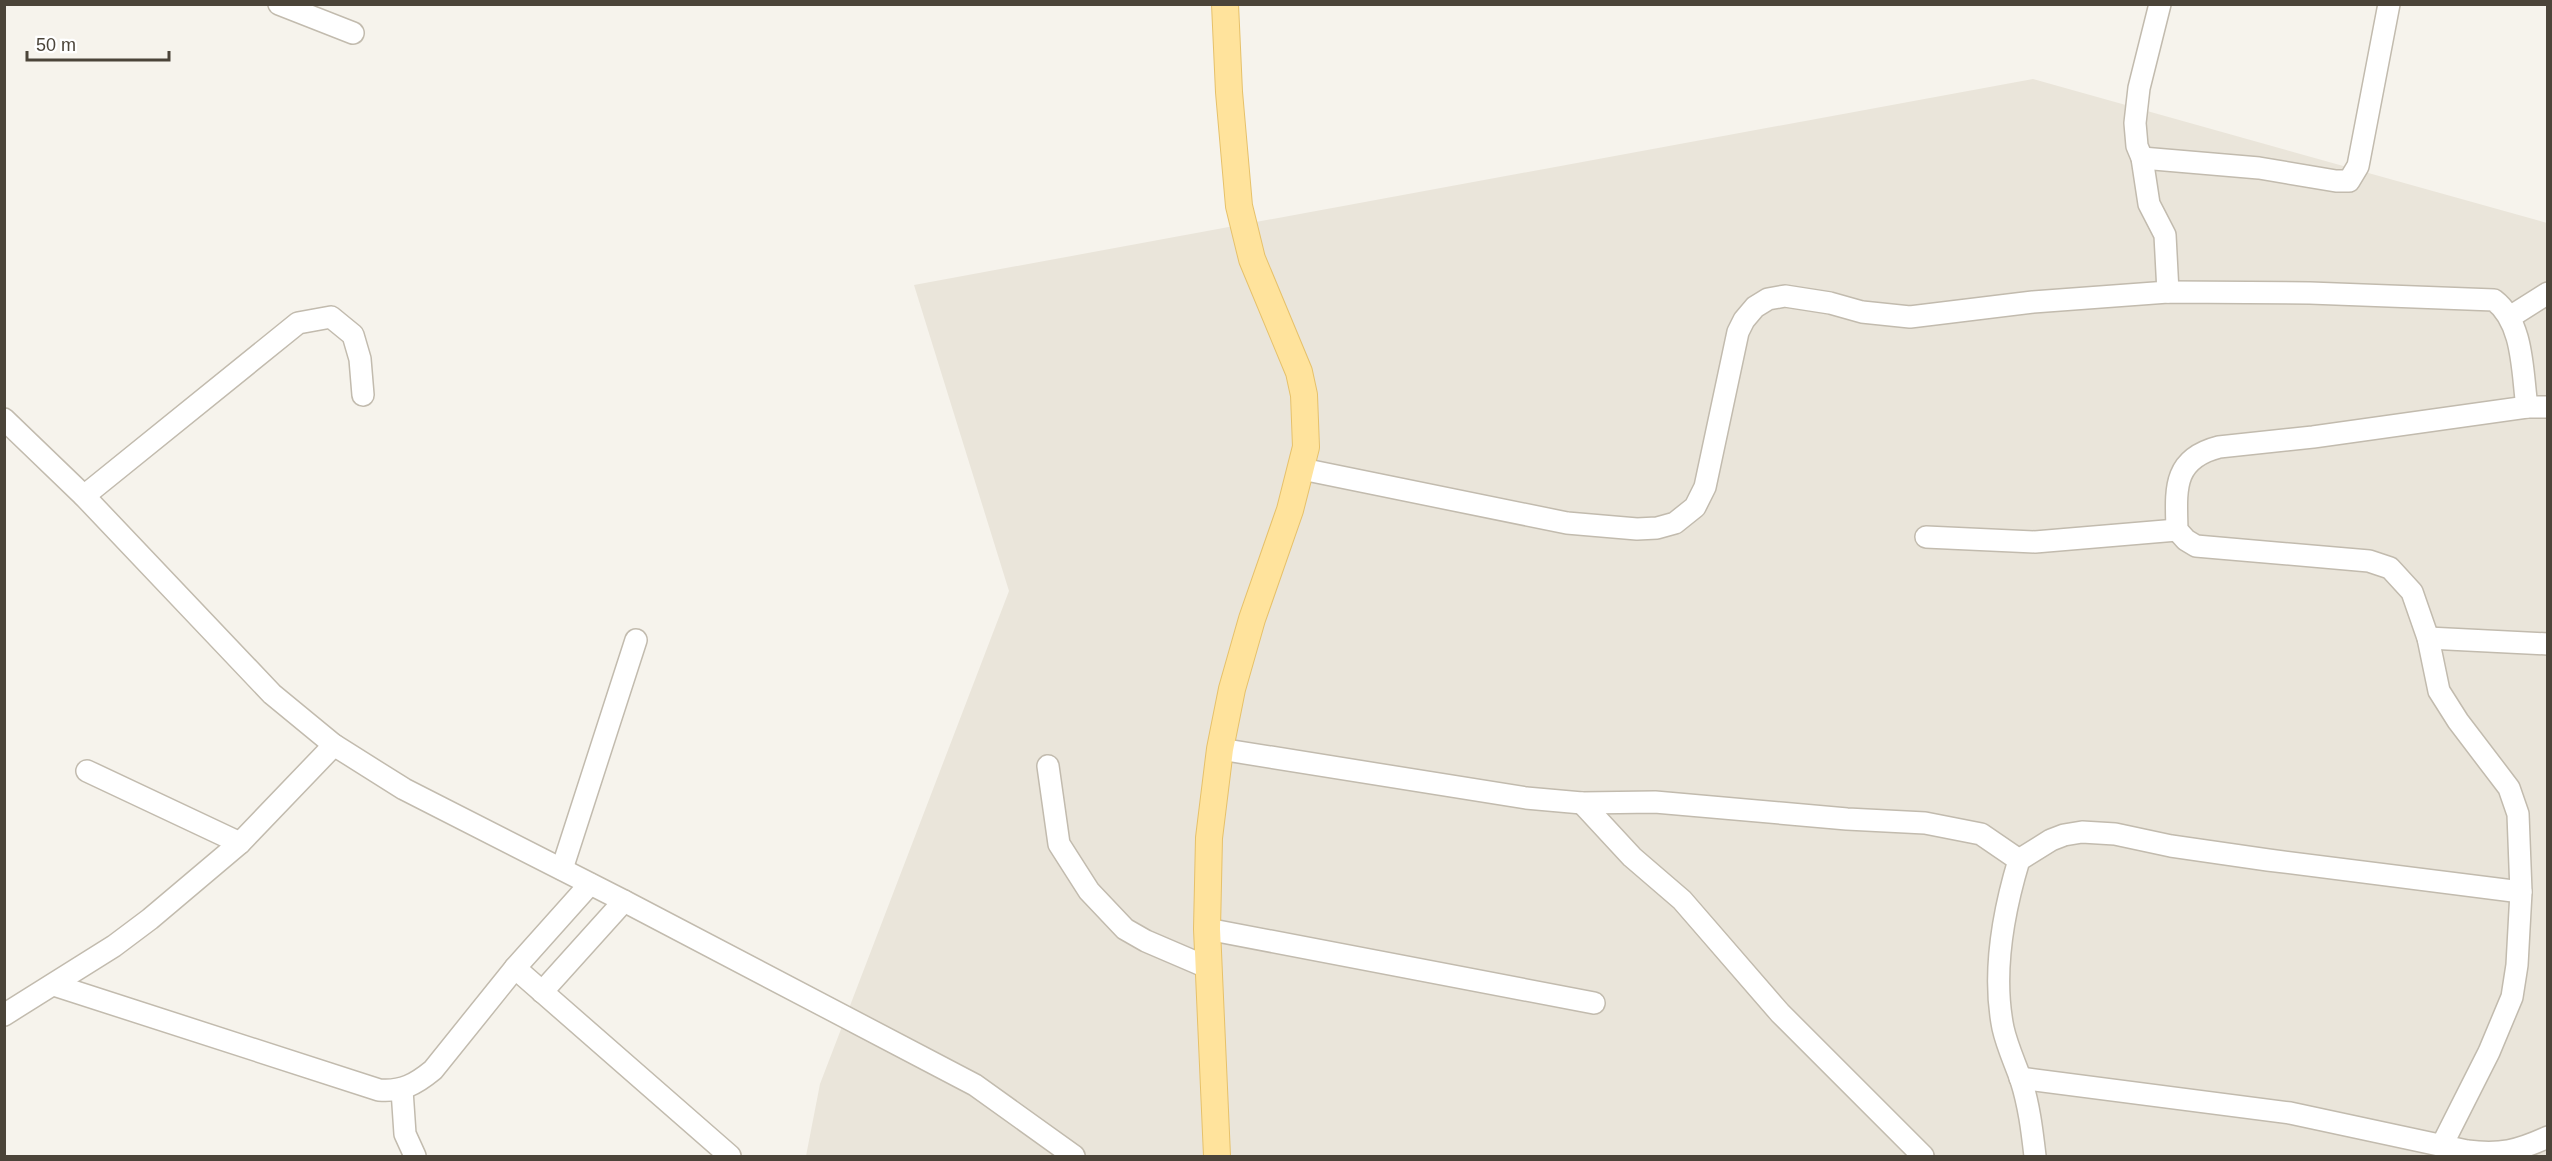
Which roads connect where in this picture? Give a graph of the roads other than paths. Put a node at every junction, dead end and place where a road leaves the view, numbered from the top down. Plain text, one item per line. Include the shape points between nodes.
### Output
1 (279, 4) edge
2 (1225, 4) edge
3 (2160, 4) edge
4 (2389, 4) edge
5 (353, 33) dead end
6 (2142, 158) junction
7 (2168, 292) junction
8 (2547, 293) edge
9 (2510, 317) junction
10 (363, 395) dead end
11 (2537, 407) edge
12 (4, 419) edge
13 (1302, 469) junction
14 (84, 496) junction
15 (2177, 530) junction
16 (1926, 537) dead end
17 (2428, 638) junction
18 (636, 640) dead end
19 (2547, 644) edge
20 (334, 745) junction
21 (1220, 749) junction
22 (1048, 766) dead end
23 (87, 771) dead end
24 (1582, 803) junction
25 (240, 843) junction
26 (2019, 861) junction
27 (562, 869) junction
28 (590, 884) junction
29 (2521, 892) junction
30 (624, 901) junction
31 (1207, 929) junction
32 (515, 968) junction
33 (1209, 968) junction
34 (54, 985) junction
35 (542, 992) junction
36 (1594, 1003) dead end
37 (8, 1007) edge
38 (2020, 1078) junction
39 (402, 1090) junction
40 (2547, 1137) edge
41 (2442, 1145) junction
42 (2467, 1154) edge
43 (415, 1156) edge
44 (730, 1156) edge
45 (1074, 1156) edge
46 (1217, 1156) edge
47 (1923, 1156) edge
48 (2035, 1156) edge

1 - 5 street
2 - 13 main road via 1239,206 1252,259 1299,372 1306,427
3 - 6 street via 2136,111 2135,134
4 - 6 street via 2358,166 2349,181
6 - 7 street via 2149,204 2164,235
7 - 9 street via 2475,297 2494,300
7 - 13 street via 2033,302 1910,317 1862,312 1785,296 1768,299 1755,307 1738,332 1705,487 1695,507 1675,523 1657,528 1567,523
8 - 9 street
9 - 11 street
10 - 14 street via 353,334 331,317 298,323
11 - 15 street via 2205,450 2184,468 2176,487
12 - 14 street
13 - 21 main road via 1251,620
14 - 20 street via 264,685
15 - 16 street via 2035,542
15 - 17 street via 2186,540 2208,549 2351,559 2390,568 2412,592
17 - 19 street
17 - 29 street via 2439,691 2509,788 2518,814
18 - 27 street
20 - 25 street
20 - 27 street via 404,789
21 - 24 street
21 - 31 main road via 1209,838
22 - 33 street via 1059,844 1089,891 1125,930
23 - 25 street
24 - 26 street via 1654,801 1924,823 1981,834
24 - 47 street via 1632,858 1682,900 1780,1013
25 - 34 street via 134,933
26 - 29 street via 2050,840 2082,832 2115,834 2268,860
26 - 38 street via 2002,939 2000,997 2003,1028
27 - 28 street
28 - 30 street
28 - 32 street
29 - 41 street via 2512,997
30 - 35 street
30 - 45 street via 975,1085
31 - 33 main road
31 - 36 street
32 - 35 street
32 - 39 street via 433,1070
33 - 46 main road
34 - 37 street
34 - 39 street via 379,1090
35 - 44 street
38 - 41 street via 2290,1113
38 - 48 street via 2029,1108
39 - 43 street via 405,1134
40 - 42 street via 2518,1150
41 - 42 street

